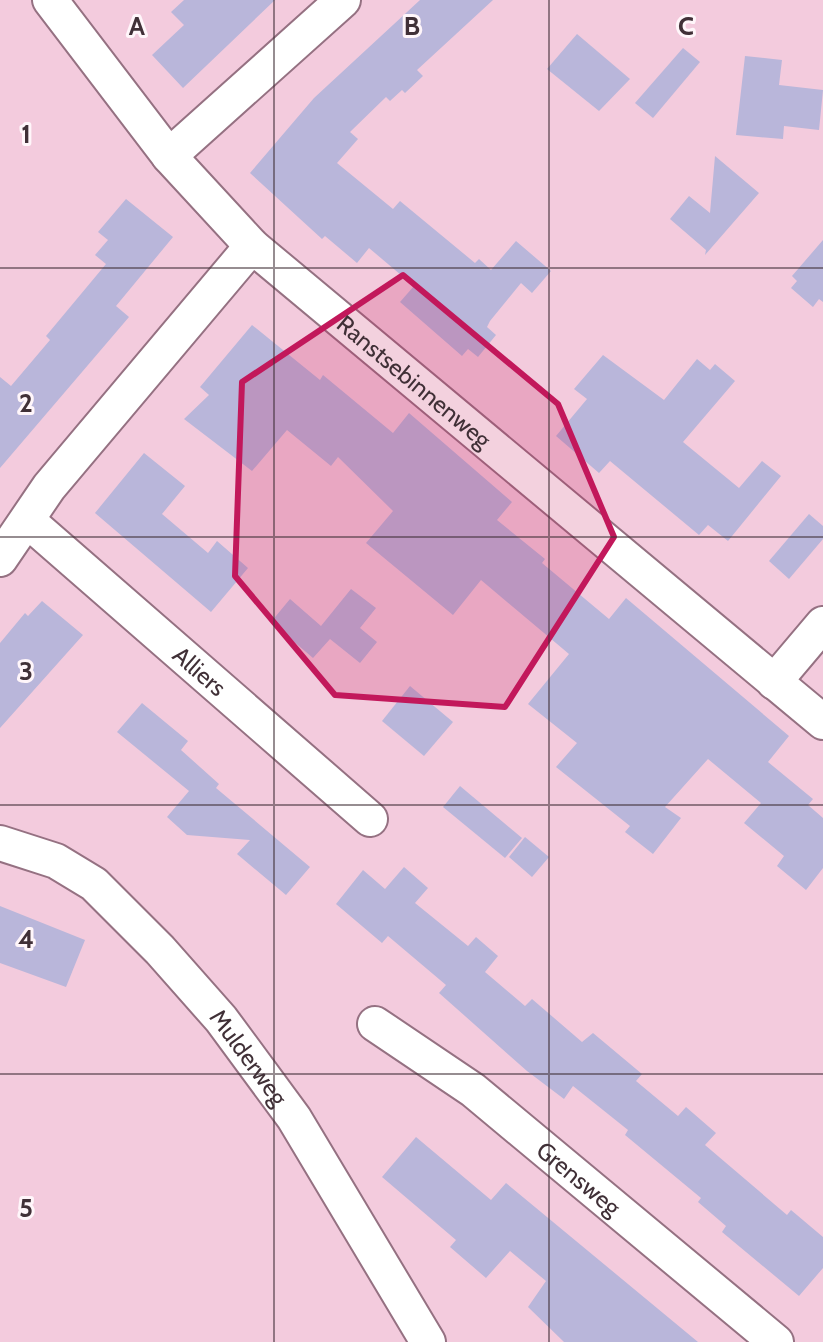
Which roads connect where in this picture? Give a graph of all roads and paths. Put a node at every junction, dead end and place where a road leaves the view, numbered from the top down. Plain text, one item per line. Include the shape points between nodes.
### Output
1 (50, 0) edge
2 (343, 0) edge
3 (169, 156) junction
4 (252, 246) junction
5 (28, 521) junction
6 (0, 559) edge
7 (823, 624) edge
8 (774, 682) junction
9 (823, 722) edge
10 (370, 819) dead end
11 (0, 843) edge
12 (375, 1024) dead end
13 (428, 1342) edge
14 (776, 1342) edge

1 - 3 street, Ranstsebinnenweg
2 - 3 street
3 - 4 street, Ranstsebinnenweg
4 - 5 street via 49,487
4 - 8 street, Ranstsebinnenweg
5 - 6 street
5 - 10 street, Alliers
7 - 8 street
8 - 9 street, Ranstsebinnenweg
11 - 13 street, Mulderweg via 56,861 94,884 221,1019 294,1118
12 - 14 street, Grensweg via 473,1090

